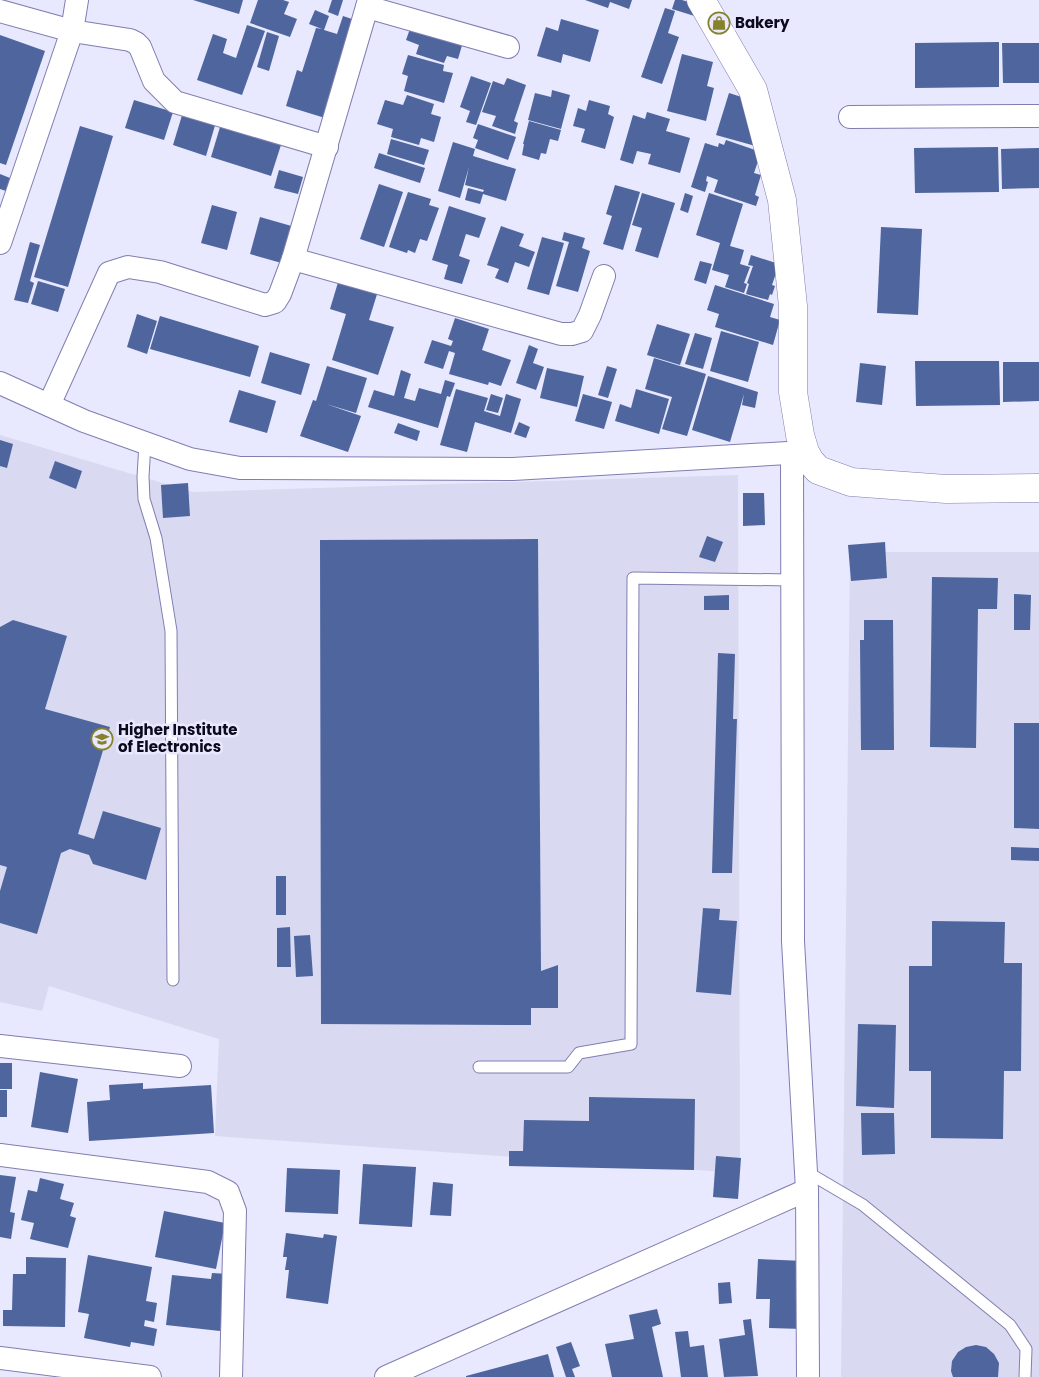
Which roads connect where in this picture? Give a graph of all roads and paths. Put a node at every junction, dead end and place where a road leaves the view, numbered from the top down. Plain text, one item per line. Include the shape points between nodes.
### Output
1 (77, 0) edge
2 (701, 0) edge
3 (368, 4) edge
4 (0, 11) edge
5 (72, 31) junction
6 (508, 47) dead end
7 (1039, 116) edge
8 (850, 117) dead end
9 (326, 146) junction
10 (0, 243) edge
11 (292, 259) junction
12 (604, 276) dead end
13 (0, 383) edge
14 (49, 405) junction
15 (145, 443) junction
16 (799, 453) junction
17 (1039, 488) edge
18 (792, 580) junction
19 (173, 980) dead end
20 (0, 1046) edge
21 (180, 1066) dead end
22 (479, 1067) dead end
23 (0, 1155) edge
24 (807, 1181) junction
25 (0, 1358) edge
26 (150, 1377) edge
27 (231, 1377) edge
28 (386, 1377) edge
29 (808, 1377) edge
30 (1025, 1377) edge

1 - 5 street
2 - 16 street via 753,90 782,200 794,306 793,392
3 - 6 street
3 - 9 street
4 - 5 street
5 - 9 street via 136,43 154,81 175,102
5 - 10 street
7 - 8 street
9 - 11 street
11 - 12 street via 561,334 582,331
11 - 14 street via 280,294 275,302 265,305 160,272 128,267 109,273
13 - 14 street
14 - 15 street
15 - 16 street via 190,459 240,468 513,469
15 - 19 lane via 144,499 156,538 171,631
16 - 17 street via 818,470 851,482 946,489
16 - 18 street
18 - 22 lane via 633,578 631,1044 579,1053 568,1067
18 - 24 street via 792,941
20 - 21 street
23 - 27 street via 208,1182 228,1192 235,1211
24 - 28 street
24 - 29 street
24 - 30 lane via 863,1205 1010,1325 1026,1349
25 - 26 street

